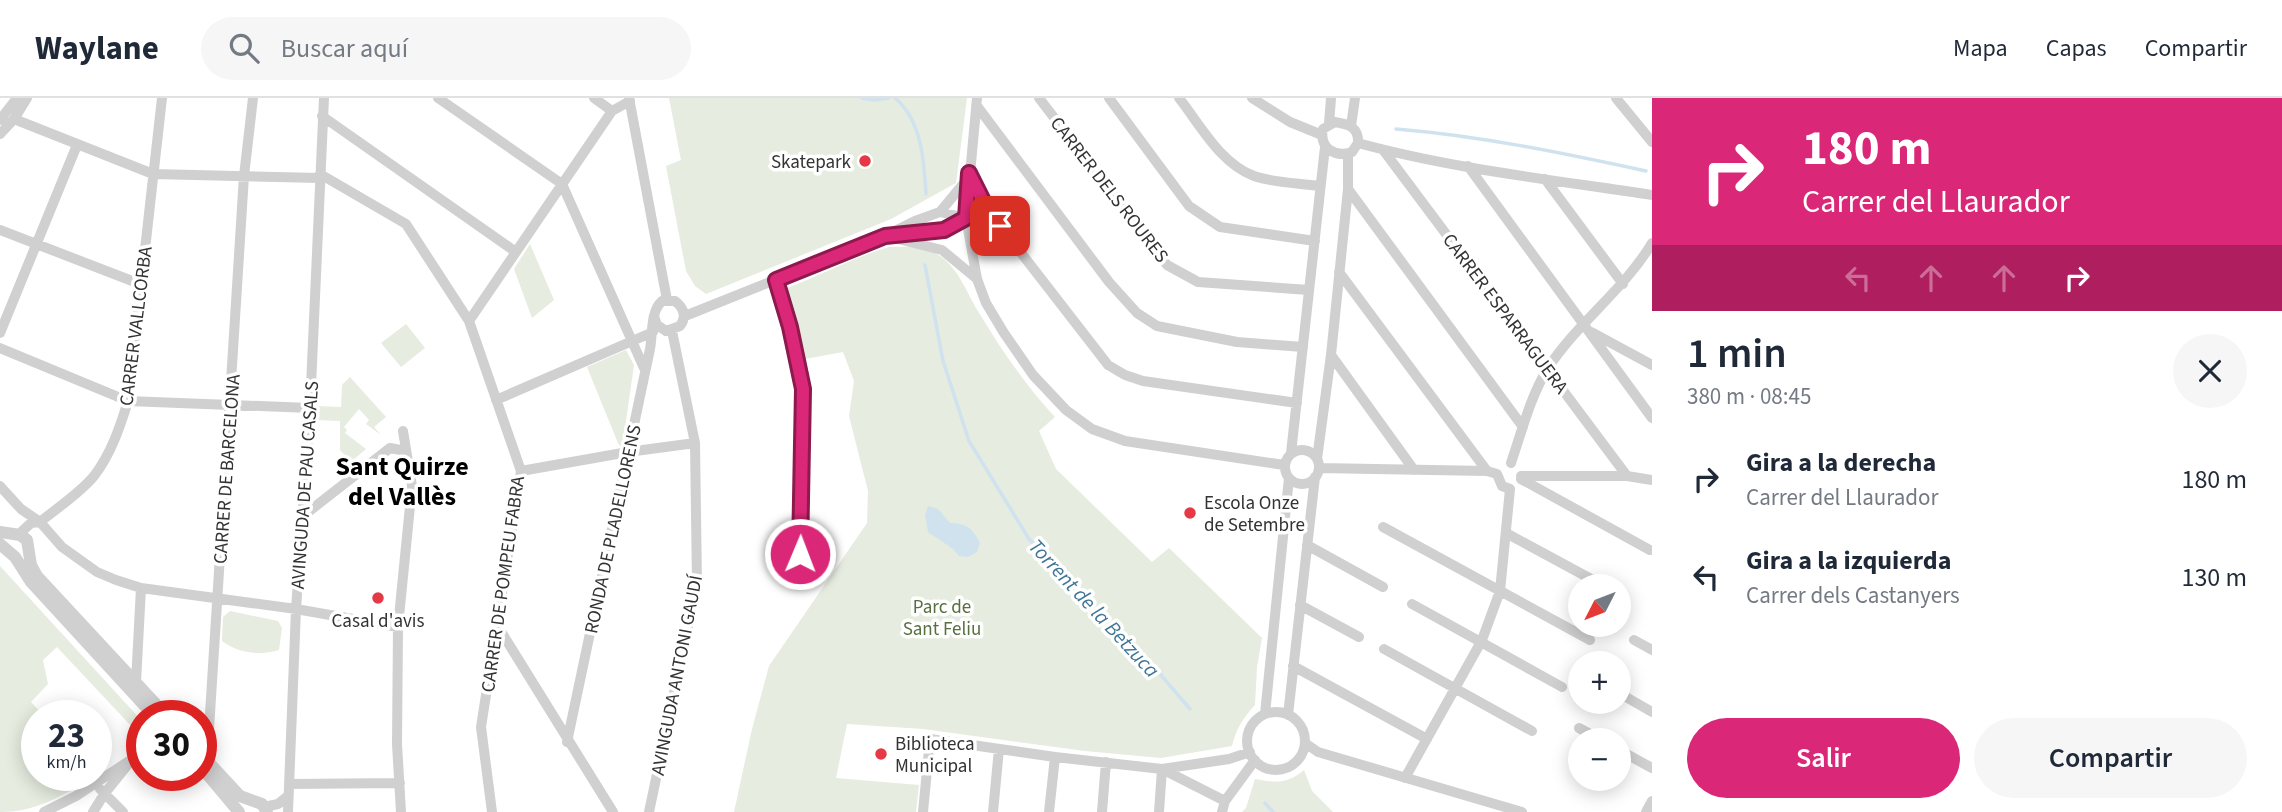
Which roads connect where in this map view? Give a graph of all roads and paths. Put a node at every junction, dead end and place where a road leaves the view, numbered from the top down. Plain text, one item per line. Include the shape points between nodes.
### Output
1 (17, 98) edge
2 (27, 98) edge
3 (162, 98) edge
4 (253, 98) edge
5 (324, 98) edge
6 (438, 98) edge
7 (594, 98) edge
8 (1039, 98) edge
9 (1109, 98) edge
10 (1180, 98) edge
11 (1252, 98) edge
12 (1331, 98) edge
13 (1354, 98) edge
14 (1616, 98) edge
15 (629, 99) edge
16 (977, 102) edge
17 (612, 111) junction
18 (322, 116) junction
19 (14, 119) junction
20 (0, 120) edge
21 (1329, 124) junction
22 (1351, 125) junction
23 (0, 134) edge
24 (1322, 135) junction
25 (1652, 142) edge
26 (1358, 143) junction
27 (77, 145) junction
28 (1325, 147) junction
29 (1384, 151) junction
30 (1348, 154) junction
31 (1468, 166) junction
32 (153, 174) junction
33 (244, 176) junction
34 (320, 176) junction
35 (969, 176) junction
36 (1545, 179) junction
37 (562, 184) junction
38 (1319, 186) junction
39 (1348, 189) junction
40 (1652, 195) edge
41 (940, 212) junction
42 (966, 218) junction
43 (0, 230) edge
44 (885, 236) junction
45 (1315, 241) junction
46 (1652, 243) edge
47 (37, 244) junction
48 (516, 252) junction
49 (1339, 272) junction
50 (977, 279) junction
51 (776, 280) junction
52 (140, 284) junction
53 (1623, 284) junction
54 (1309, 290) junction
55 (667, 300) junction
56 (653, 316) junction
57 (685, 316) junction
58 (469, 321) junction
59 (1586, 327) junction
60 (672, 331) junction
61 (653, 332) junction
62 (0, 333) edge
63 (632, 341) junction
64 (1303, 347) junction
65 (0, 348) edge
66 (1331, 355) junction
67 (1652, 365) edge
68 (644, 368) junction
69 (1548, 368) junction
70 (496, 400) junction
71 (128, 401) junction
72 (1297, 403) junction
73 (230, 405) junction
74 (310, 408) junction
75 (1652, 418) edge
76 (1524, 427) junction
77 (403, 431) dead end
78 (695, 443) junction
79 (407, 451) junction
80 (628, 452) junction
81 (1291, 453) junction
82 (1511, 463) junction
83 (1284, 465) junction
84 (1317, 468) junction
85 (1414, 470) junction
86 (521, 471) junction
87 (1492, 472) junction
88 (1521, 477) junction
89 (1627, 477) junction
90 (1289, 478) junction
91 (1652, 480) edge
92 (0, 486) edge
93 (1510, 489) junction
94 (303, 516) junction
95 (40, 522) junction
96 (1383, 527) dead end
97 (0, 532) edge
98 (1506, 533) junction
99 (16, 535) junction
100 (1307, 545) junction
101 (16, 550) edge
102 (1650, 550) edge
103 (800, 554) dead end
104 (1582, 574) edge
105 (1384, 587) dead end
106 (141, 588) junction
107 (1500, 592) junction
108 (218, 600) junction
109 (1412, 604) dead end
110 (1300, 605) junction
111 (296, 609) junction
112 (497, 625) junction
113 (398, 627) junction
114 (1359, 637) dead end
115 (1590, 640) dead end
116 (1634, 640) dead end
117 (1480, 643) junction
118 (1384, 649) dead end
119 (1652, 650) edge
120 (1293, 666) junction
121 (136, 682) junction
122 (1562, 687) dead end
123 (1454, 690) junction
124 (139, 700) edge
125 (152, 700) edge
126 (209, 700) edge
127 (1631, 700) edge
128 (1652, 712) edge
129 (1265, 714) junction
130 (1288, 715) junction
131 (1532, 731) dead end
132 (1427, 740) junction
133 (567, 742) junction
134 (1305, 743) junction
135 (999, 749) junction
136 (1252, 756) junction
137 (1055, 757) junction
138 (1631, 757) edge
139 (1106, 762) junction
140 (126, 765) edge
141 (1652, 768) edge
142 (1162, 769) junction
143 (217, 774) edge
144 (1405, 778) junction
145 (217, 780) edge
146 (400, 783) junction
147 (289, 784) junction
148 (84, 791) edge
149 (98, 791) edge
150 (76, 796) junction
151 (288, 796) junction
152 (102, 797) junction
153 (252, 800) junction
154 (1225, 801) junction
155 (1652, 802) edge
156 (266, 810) edge
157 (239, 811) edge
158 (44, 812) edge
159 (93, 812) edge
160 (122, 812) edge
161 (282, 812) edge
162 (288, 812) edge
163 (401, 812) edge
164 (492, 812) edge
165 (613, 812) edge
166 (649, 812) edge
167 (923, 812) edge
168 (993, 812) edge
169 (1049, 812) edge
170 (1102, 812) edge
171 (1159, 812) edge
172 (1222, 812) edge
173 (1522, 812) edge
174 (1646, 812) edge

1 - 20 street
2 - 19 street
3 - 32 street, CARRER VALLCORBA
4 - 33 street, CARRER DE BARCELONA
5 - 18 street, AVINGUDA DE PAU CASALS
6 - 37 street
7 - 17 street
8 - 54 street, CARRER DELS ROURES via 1167,265 1198,282
9 - 45 street via 1189,206 1220,227
10 - 38 street via 1223,156 1237,167 1256,177
11 - 24 street
12 - 21 street
13 - 22 street
14 - 25 street
15 - 17 street
15 - 55 street
16 - 35 street
16 - 64 street via 1109,282 1137,313 1157,326 1237,342
17 - 37 street
18 - 34 street, AVINGUDA DE PAU CASALS
18 - 48 street
19 - 23 street
19 - 27 street
21 - 22 street
21 - 24 street
22 - 26 street
24 - 28 street
26 - 29 street
26 - 30 street
27 - 32 street
27 - 47 street
28 - 30 street
28 - 38 street
29 - 31 street
29 - 69 street, CARRER ESPARRAGUERA
30 - 39 street
31 - 36 street
31 - 59 street
32 - 33 street
32 - 52 street, CARRER VALLCORBA
33 - 34 street
33 - 73 street, CARRER DE BARCELONA
34 - 58 street, CARRER DE POMPEU FABRA via 406,224
34 - 74 street, AVINGUDA DE PAU CASALS
35 - 41 street
35 - 42 street
35 - 72 street via 985,205 1108,365 1143,381
36 - 40 street
36 - 53 street
37 - 48 street
37 - 63 street
38 - 45 street
39 - 49 street
39 - 76 street
41 - 42 street
41 - 44 street
42 - 44 street via 944,230
42 - 50 street
43 - 47 street
44 - 50 street via 942,250
44 - 51 street
45 - 54 street
46 - 53 street
47 - 52 street
47 - 62 street
48 - 58 street
49 - 66 street
49 - 87 street
50 - 83 street via 986,303 1033,375 1066,410 1092,429 1125,441
51 - 57 street
51 - 103 street via 803,389
52 - 71 street, CARRER VALLCORBA
53 - 59 street
54 - 64 street
55 - 56 street
55 - 57 street via 680,304
56 - 60 street via 661,329
56 - 61 street, RONDA DE PLADELLORENS
57 - 60 street
58 - 70 street, CARRER DE POMPEU FABRA
59 - 67 street
59 - 69 street
59 - 75 street
60 - 78 street, AVINGUDA ANTONI GAUDÍ
61 - 63 street
61 - 68 street, RONDA DE PLADELLORENS
63 - 68 street
63 - 70 street
64 - 72 street
65 - 71 street
66 - 84 street
66 - 85 street
68 - 80 street, RONDA DE PLADELLORENS
69 - 76 street
69 - 89 street, CARRER ESPARRAGUERA
70 - 86 street, CARRER DE POMPEU FABRA
71 - 73 street
71 - 95 street, CARRER VALLCORBA via 93,476
72 - 81 street
73 - 74 street
73 - 108 street, CARRER DE BARCELONA
74 - 94 street, AVINGUDA DE PAU CASALS
76 - 82 street
77 - 79 street
78 - 80 street
78 - 166 street, AVINGUDA ANTONI GAUDÍ via 697,584
79 - 94 street via 390,448
79 - 113 street via 412,486
80 - 86 street
80 - 133 street, RONDA DE PLADELLORENS
81 - 83 street
81 - 84 street via 1307,451
82 - 87 street
82 - 88 street
83 - 90 street
84 - 85 street
84 - 90 street via 1310,482 1300,485
84 - 100 street
85 - 87 street
86 - 112 street, CARRER DE POMPEU FABRA
87 - 93 street
88 - 89 street
88 - 93 street
88 - 102 street
89 - 91 street
90 - 129 street
92 - 95 street
93 - 98 street
94 - 111 street, AVINGUDA DE PAU CASALS
95 - 99 street, CARRER VALLCORBA
95 - 101 street, CARRER VALLCORBA
95 - 106 street via 79,560
96 - 107 street
97 - 99 street
98 - 104 street
98 - 107 street
99 - 101 street via 8,540
99 - 101 street via 24,537
100 - 105 street
100 - 110 street
101 - 121 street
101 - 124 street via 31,582
106 - 108 street
106 - 121 street
107 - 115 street
107 - 117 street
108 - 111 street
108 - 126 street, CARRER DE BARCELONA
109 - 117 street
110 - 114 street
110 - 120 street
111 - 113 street
111 - 147 street, AVINGUDA DE PAU CASALS
112 - 133 street
112 - 164 street, CARRER DE POMPEU FABRA via 481,727
113 - 146 street
116 - 119 street
117 - 122 street
117 - 123 street
118 - 123 street
120 - 130 street
120 - 132 street
121 - 125 street
123 - 131 street
123 - 132 street
127 - 128 street
129 - 130 street
129 - 136 street via 1249,732
130 - 134 street via 1298,722
132 - 144 street
133 - 165 street
134 - 136 street via 1297,760 1281,769 1271,769
134 - 144 street via 1318,752
135 - 137 street
135 - 167 street via 930,739
135 - 168 street
136 - 142 street
136 - 154 street
137 - 139 street
137 - 169 street
138 - 141 street
139 - 142 street
139 - 170 street
140 - 152 street
142 - 154 street
142 - 171 street
143 - 153 street via 240,796
144 - 173 street
145 - 157 street
146 - 147 street
146 - 163 street
147 - 151 street, AVINGUDA DE PAU CASALS
148 - 150 street
149 - 152 street
150 - 152 street
150 - 158 street
151 - 156 street
151 - 161 street
151 - 162 street
152 - 159 street
152 - 160 street
153 - 156 street
153 - 157 street
154 - 172 street
155 - 174 street

